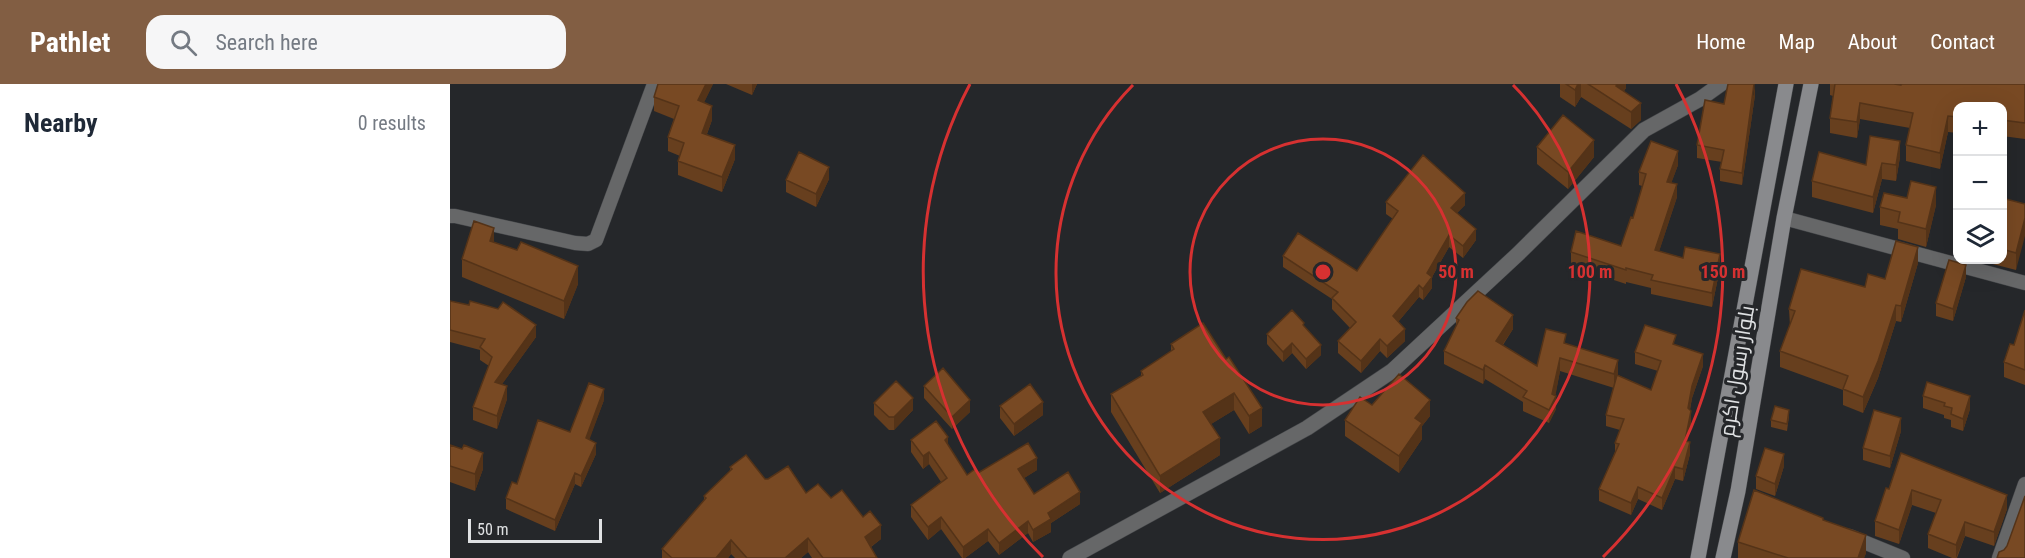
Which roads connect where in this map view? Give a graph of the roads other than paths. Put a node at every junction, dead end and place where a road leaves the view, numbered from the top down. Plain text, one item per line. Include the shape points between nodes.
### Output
1 (654, 84) edge
2 (1720, 84) edge
3 (1786, 84) edge
4 (1811, 84) edge
5 (450, 216) edge
6 (1784, 218) junction
7 (2025, 283) edge
8 (2025, 484) edge
9 (1837, 531) edge
10 (1070, 558) edge
11 (1698, 558) edge
12 (1723, 558) edge
13 (1903, 558) edge
14 (1999, 558) edge

1 - 5 street via 596,240 575,243
2 - 10 street via 1644,130 1392,371 1307,428
3 - 11 main road, بلوار رسول اکرم
4 - 6 main road, بلوار رسول اکرم
6 - 7 street
6 - 12 main road, بلوار رسول اکرم via 1744,494
8 - 14 street
9 - 13 street

